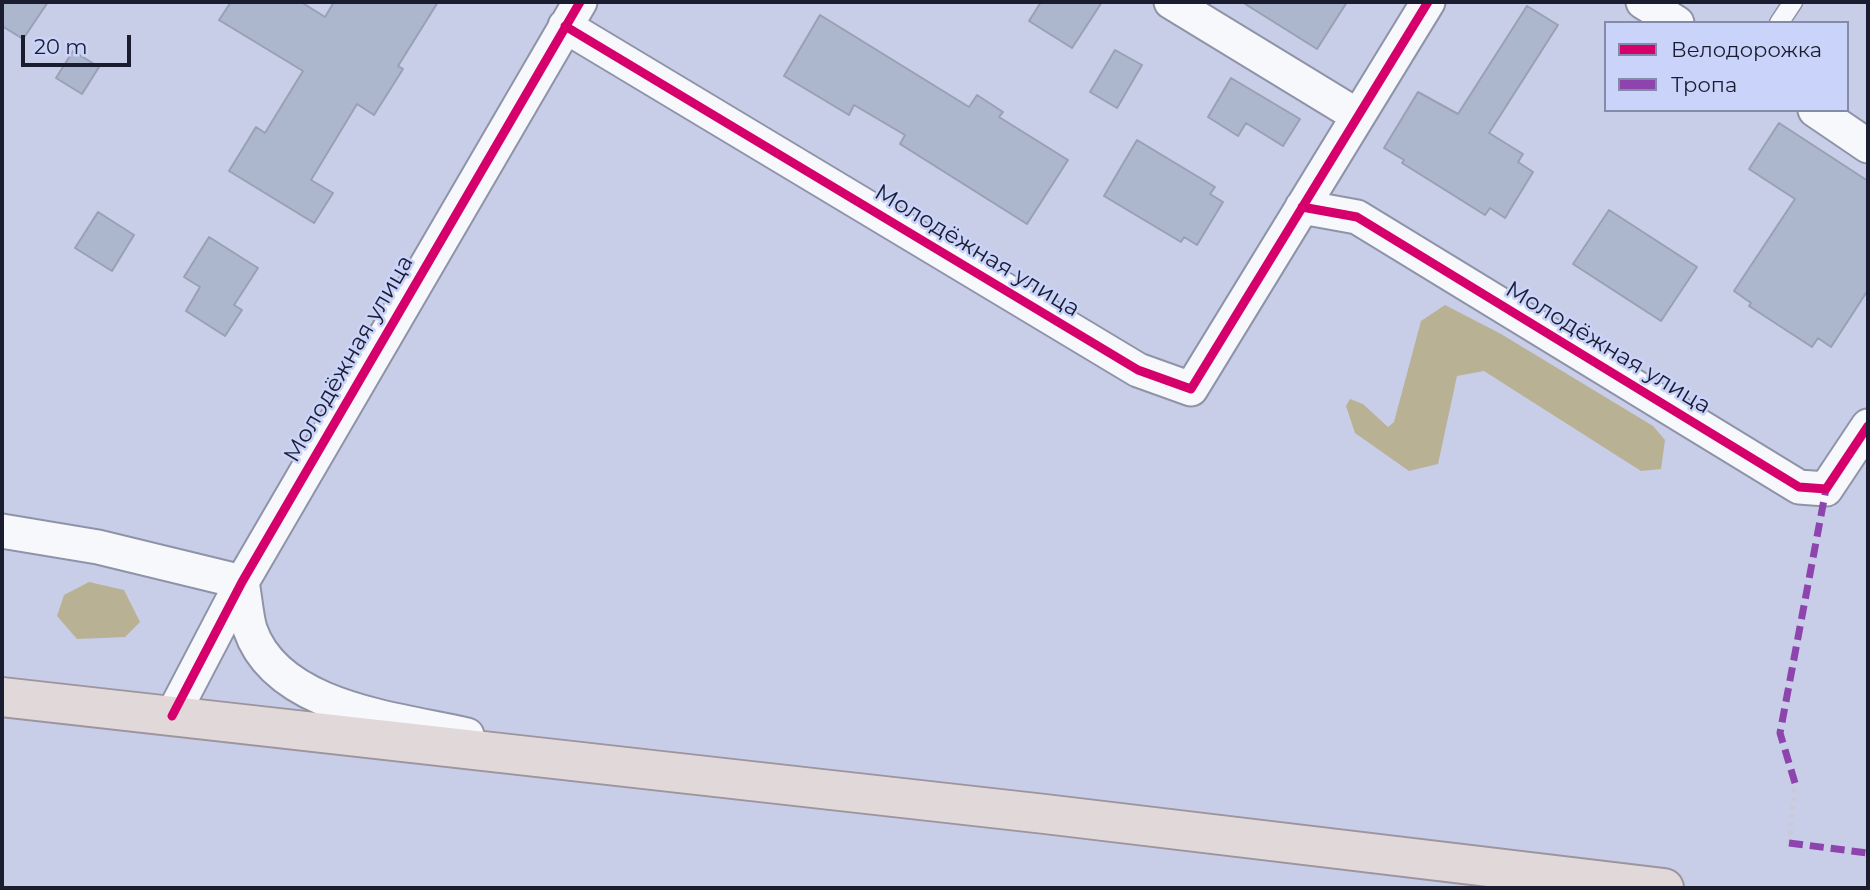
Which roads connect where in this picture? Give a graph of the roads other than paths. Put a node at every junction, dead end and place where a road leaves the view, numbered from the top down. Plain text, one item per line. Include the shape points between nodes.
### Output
1 (1171, 2) edge
2 (1428, 2) edge
3 (1643, 2) edge
4 (1793, 2) edge
5 (573, 14) edge
6 (1674, 21) edge
7 (1780, 21) edge
8 (1818, 112) edge
9 (1358, 116) junction
10 (1868, 146) edge
11 (1302, 207) junction
12 (1868, 426) edge
13 (2, 530) edge
14 (243, 582) junction
15 (2, 697) edge
16 (172, 716) junction
17 (591, 763) junction
18 (1664, 888) edge

1 - 9 street
2 - 9 street, Молодёжная улица
3 - 6 street
4 - 7 lane
5 - 11 street, Молодёжная улица via 1138,370 1191,388
5 - 14 street, Молодёжная улица
8 - 10 street
9 - 11 street, Молодёжная улица
11 - 12 street, Молодёжная улица via 1357,217 1799,487 1826,488
13 - 14 street via 98,547
14 - 16 street, Молодёжная улица
14 - 17 street via 251,630 267,660 294,684 338,705
15 - 16 highway
16 - 17 highway
17 - 18 highway

